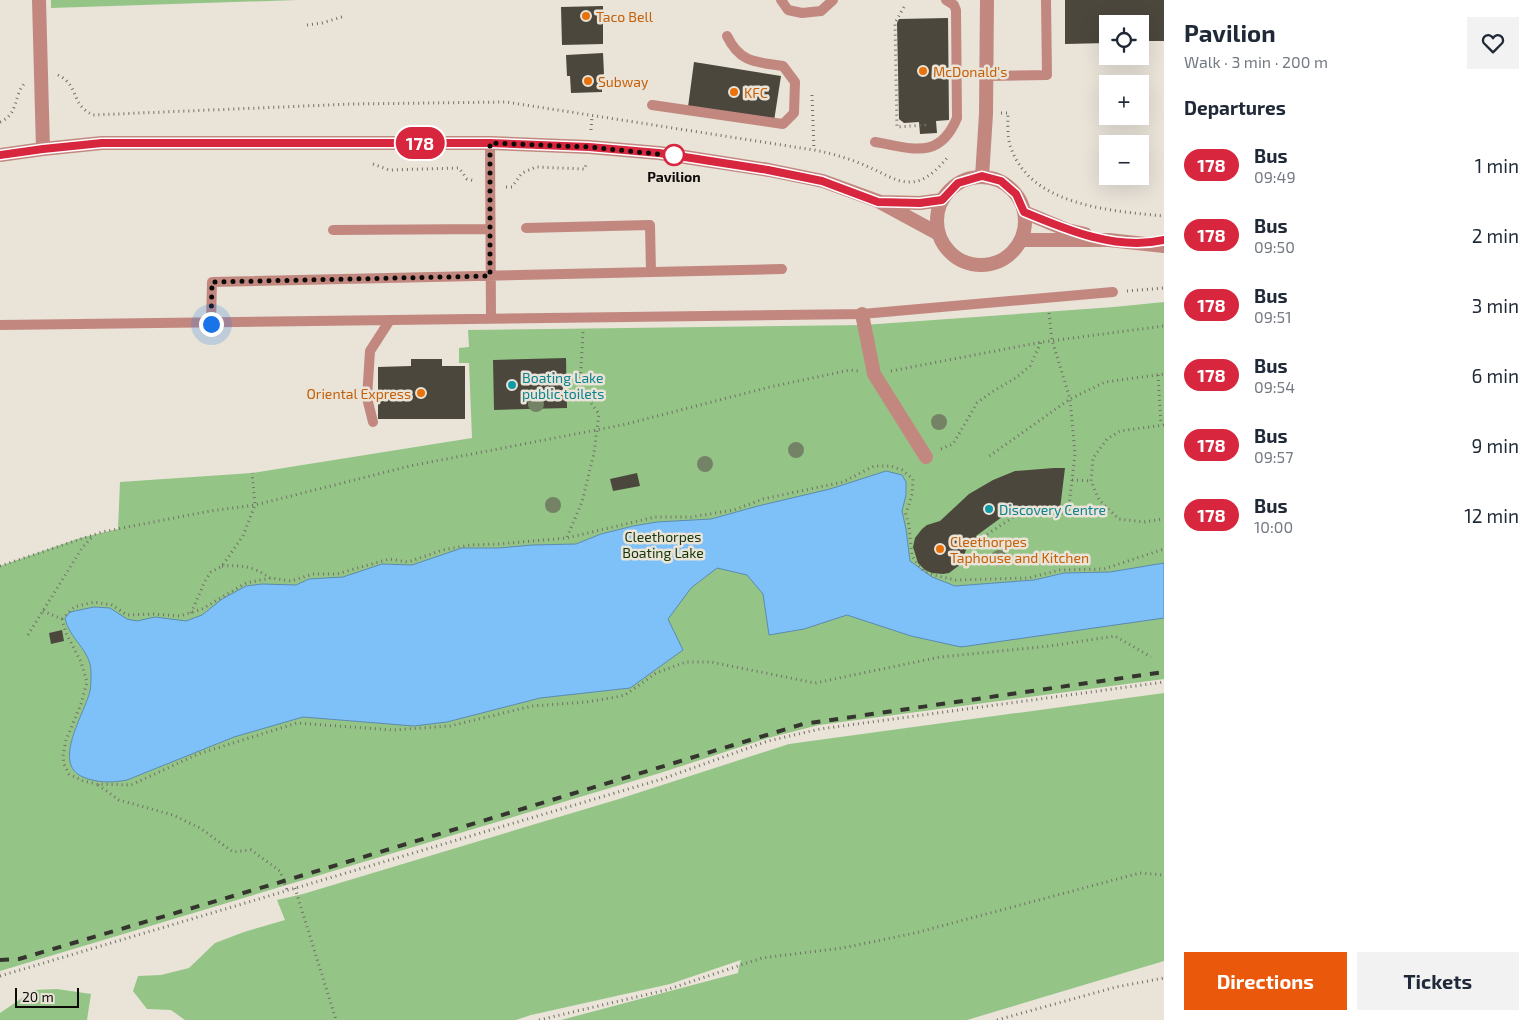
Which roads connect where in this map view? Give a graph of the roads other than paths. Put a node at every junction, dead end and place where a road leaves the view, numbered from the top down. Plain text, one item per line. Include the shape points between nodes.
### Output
1 (39, 0) edge
2 (781, 0) edge
3 (833, 0) edge
4 (946, 0) edge
5 (987, 0) edge
6 (1046, 0) edge
7 (727, 36) dead end
8 (987, 76) junction
9 (652, 104) dead end
10 (875, 142) dead end
11 (490, 143) junction
12 (43, 149) junction
13 (0, 155) edge
14 (982, 176) junction
15 (942, 200) junction
16 (878, 202) junction
17 (1024, 212) junction
18 (490, 228) junction
19 (526, 228) dead end
20 (333, 230) dead end
21 (939, 234) junction
22 (1021, 240) junction
23 (1108, 240) junction
24 (1164, 240) edge
25 (1148, 244) junction
26 (1164, 246) edge
27 (782, 268) dead end
28 (651, 272) junction
29 (490, 276) junction
30 (1113, 292) road end
31 (862, 314) junction
32 (491, 318) junction
33 (390, 320) junction
34 (211, 324) junction
35 (0, 325) edge
36 (373, 422) dead end
37 (926, 457) dead end

1 - 12 street
2 - 3 lane via 788,10 802,13 821,11
4 - 10 lane via 956,10 957,118 952,130 943,142 921,149
5 - 8 street
6 - 8 lane via 1047,75
7 - 9 lane via 739,54 755,62 783,66 795,82 794,113 783,124
8 - 14 street
11 - 12 street via 102,143
11 - 16 street via 659,153 822,181
11 - 18 lane
12 - 13 street
14 - 15 street via 958,183
14 - 17 street via 1001,181 1016,194
15 - 16 street
15 - 21 street via 937,217
16 - 21 street
17 - 22 street
17 - 23 street via 1067,230
18 - 20 lane
18 - 29 lane
19 - 28 lane via 650,225
21 - 22 street via 954,256 978,265 1003,259
22 - 23 street
23 - 25 street
24 - 25 street
25 - 26 street
27 - 28 lane
28 - 29 lane
29 - 32 lane
29 - 34 lane via 212,282
30 - 31 lane
31 - 32 lane
31 - 37 street via 874,374
32 - 33 lane
33 - 34 lane
33 - 36 lane via 370,351 367,398
34 - 35 lane

